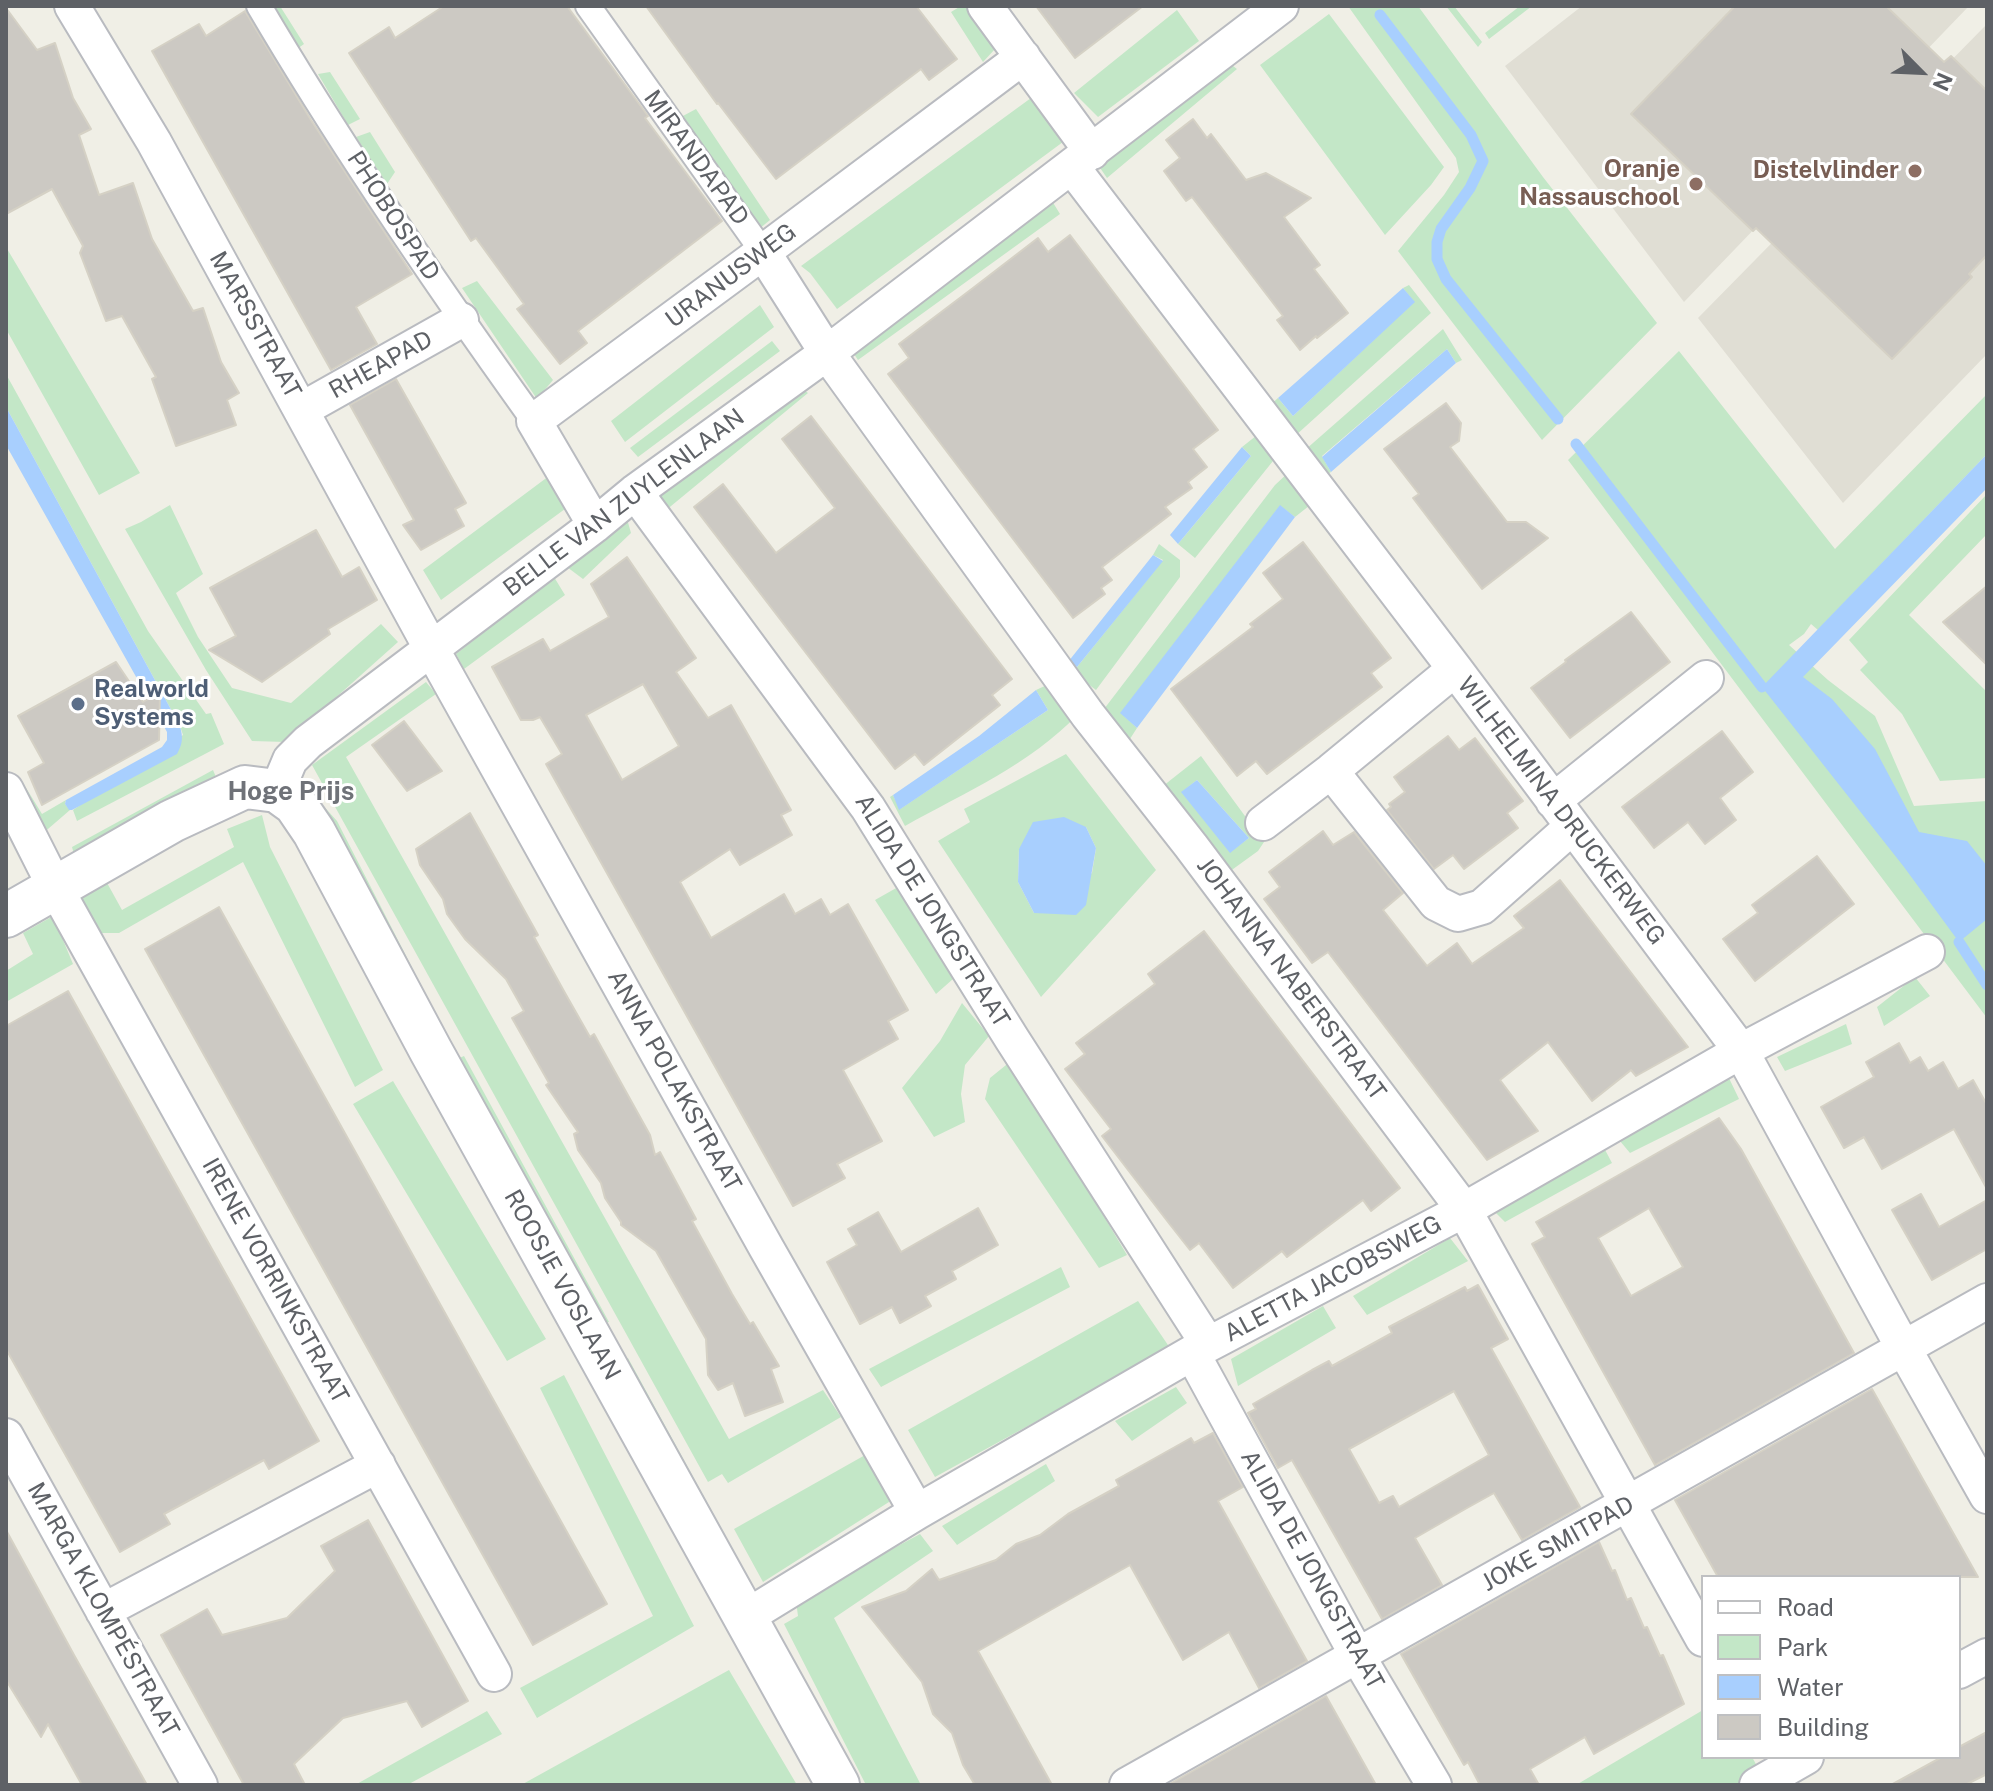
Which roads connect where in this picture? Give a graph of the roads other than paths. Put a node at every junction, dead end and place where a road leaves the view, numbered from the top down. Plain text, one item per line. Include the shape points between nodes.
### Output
1 (72, 6) edge
2 (259, 6) edge
3 (588, 6) edge
4 (985, 6) edge
5 (1281, 6) edge
6 (1023, 57) junction
7 (1082, 159) junction
8 (763, 252) junction
9 (461, 320) junction
10 (827, 353) junction
11 (301, 410) junction
12 (534, 421) junction
13 (635, 492) junction
14 (595, 525) junction
15 (431, 648) junction
16 (1455, 669) junction
17 (1706, 678) dead end
18 (1331, 771) junction
19 (6, 790) edge
20 (277, 791) junction
21 (1562, 814) junction
22 (1263, 823) dead end
23 (56, 889) junction
24 (6, 916) edge
25 (1927, 952) dead end
26 (1741, 1051) junction
27 (1464, 1210) junction
28 (1987, 1301) edge
29 (1200, 1348) junction
30 (1904, 1349) junction
31 (6, 1436) edge
32 (378, 1465) junction
33 (1987, 1496) edge
34 (1628, 1504) junction
35 (917, 1512) junction
36 (103, 1611) junction
37 (746, 1617) junction
38 (1701, 1635) edge
39 (1357, 1655) junction
40 (1987, 1656) edge
41 (1961, 1670) edge
42 (494, 1674) dead end
43 (200, 1785) edge
44 (838, 1785) edge
45 (1127, 1785) edge
46 (1434, 1785) edge

1 - 11 street, MARSSTRAAT via 154,142
2 - 9 street, PHOBOSPAD
3 - 8 street, MIRANDAPAD
4 - 6 street, WILHELMINA DRUCKERWEG
5 - 7 street, BELLE VAN ZUYLENLAAN
6 - 7 street, WILHELMINA DRUCKERWEG
6 - 8 street, URANUSWEG
7 - 10 street, BELLE VAN ZUYLENLAAN
7 - 16 street, WILHELMINA DRUCKERWEG
8 - 10 street, MIRANDAPAD
8 - 12 street, URANUSWEG
9 - 11 street, RHEAPAD
9 - 12 street, PHOBOSPAD
10 - 13 street, BELLE VAN ZUYLENLAAN
10 - 27 street, JOHANNA NABERSTRAAT via 1088,715
11 - 15 street, MARSSTRAAT
12 - 14 street
13 - 14 street, BELLE VAN ZUYLENLAAN
13 - 29 street, ALIDA DE JONGSTRAAT via 868,808
14 - 15 street, BELLE VAN ZUYLENLAAN
15 - 20 street, BELLE VAN ZUYLENLAAN via 308,742 290,760
15 - 35 street, ANNA POLAKSTRAAT
16 - 18 street
16 - 21 street, WILHELMINA DRUCKERWEG
17 - 21 street
18 - 21 street via 1436,903 1458,914 1482,907
18 - 22 street
19 - 23 street, IRENE VORRINKSTRAAT
20 - 23 street via 245,787 172,821
20 - 37 street, ROOSJE VOSLAAN via 295,804 314,832
21 - 26 street, WILHELMINA DRUCKERWEG
23 - 24 street
23 - 32 street, IRENE VORRINKSTRAAT
25 - 26 street, ALETTA JACOBSWEG
26 - 27 street, ALETTA JACOBSWEG
26 - 30 street, WILHELMINA DRUCKERWEG
27 - 29 street, ALETTA JACOBSWEG
27 - 34 street, JOHANNA NABERSTRAAT
28 - 30 street, JOKE SMITPAD
29 - 35 street, ALETTA JACOBSWEG
29 - 39 street, ALIDA DE JONGSTRAAT
30 - 33 street, WILHELMINA DRUCKERWEG
30 - 34 street, JOKE SMITPAD
31 - 36 street, MARGA KLOMPÉSTRAAT
32 - 36 street
32 - 42 street, IRENE VORRINKSTRAAT
34 - 38 street, JOHANNA NABERSTRAAT
34 - 39 street, JOKE SMITPAD
35 - 37 street, ALETTA JACOBSWEG
36 - 43 street, MARGA KLOMPÉSTRAAT
37 - 44 street, ROOSJE VOSLAAN
39 - 45 street, JOKE SMITPAD
39 - 46 street, ALIDA DE JONGSTRAAT
40 - 41 street

